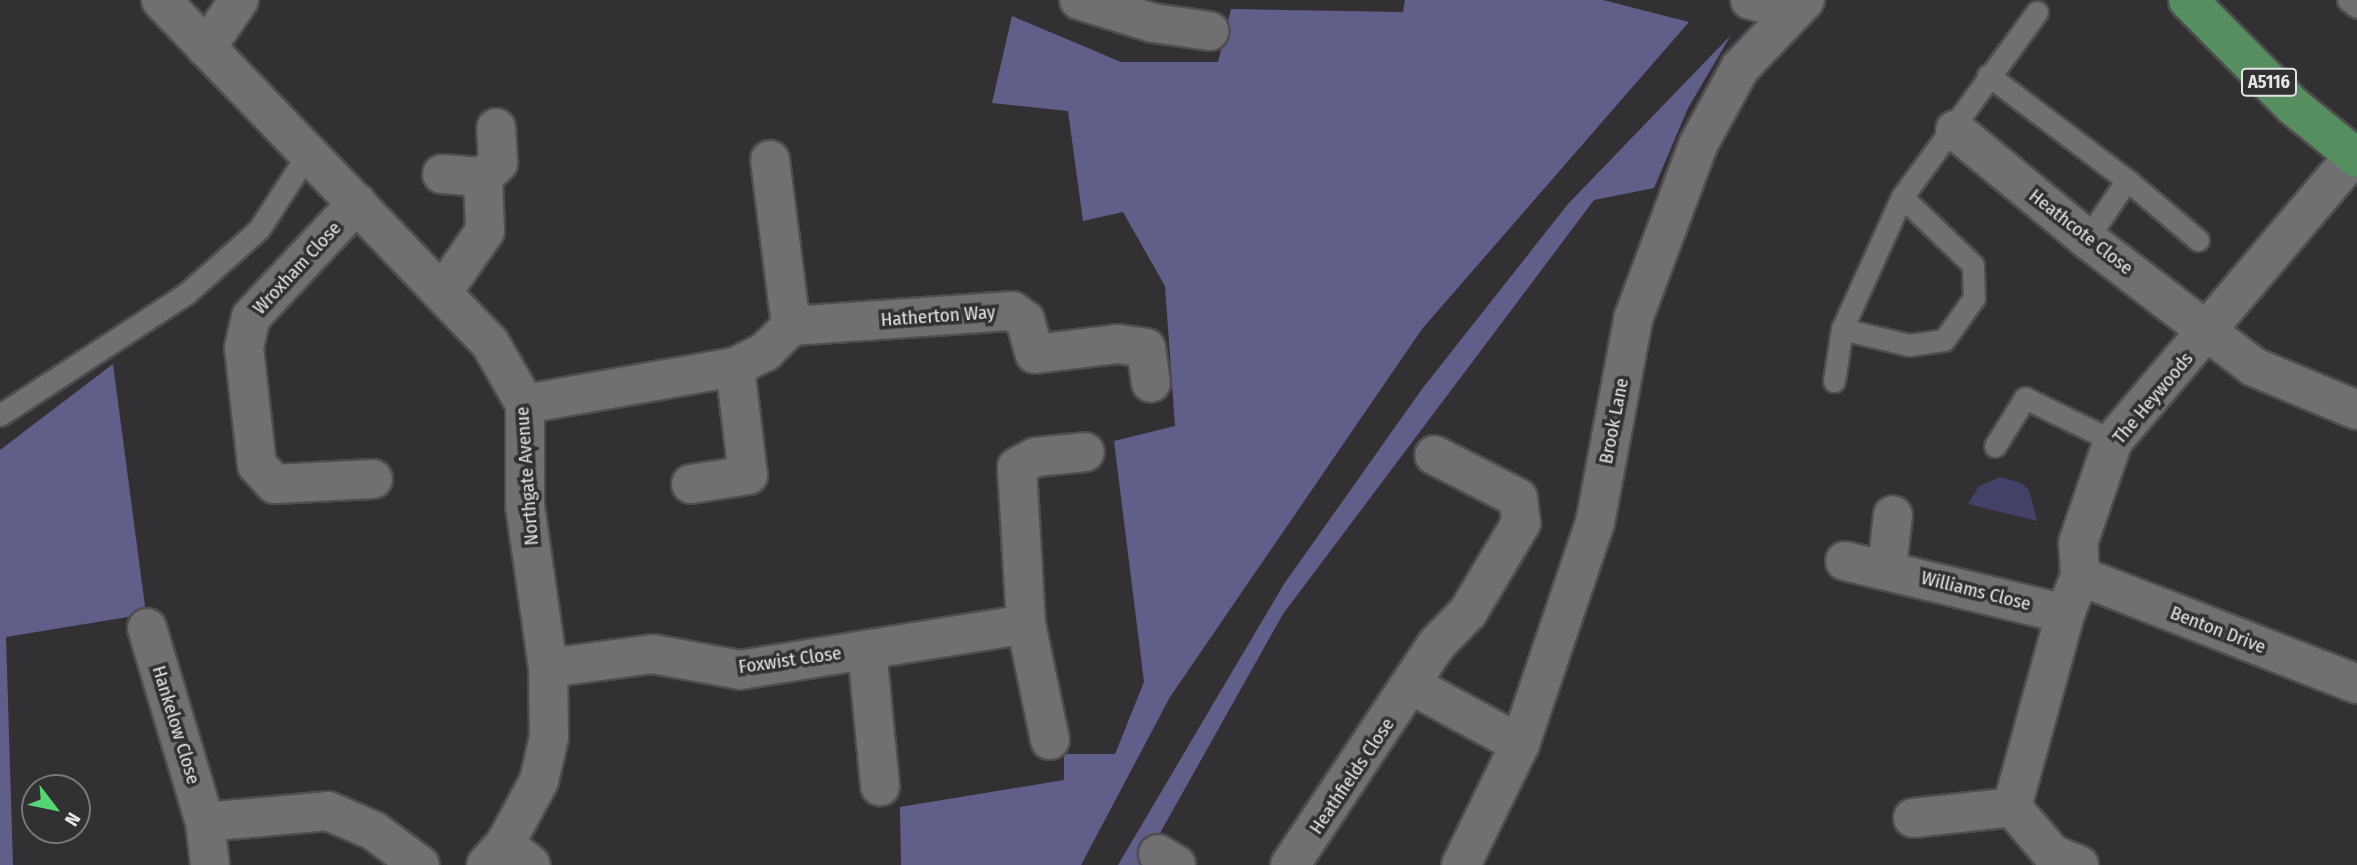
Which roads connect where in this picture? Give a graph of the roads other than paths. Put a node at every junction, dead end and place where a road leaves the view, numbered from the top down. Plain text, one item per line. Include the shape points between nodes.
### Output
1 (161, 0) edge
2 (239, 0) edge
3 (1079, 0) edge
4 (2188, 0) edge
5 (2348, 0) edge
6 (1778, 6) edge
7 (2357, 7) edge
8 (2037, 12) dead end
9 (1209, 31) dead end
10 (206, 48) junction
11 (1988, 75) junction
12 (496, 128) dead end
13 (1955, 130) junction
14 (309, 152) junction
15 (2356, 155) edge
16 (769, 160) dead end
17 (442, 174) dead end
18 (484, 177) junction
19 (2127, 180) junction
20 (1902, 198) junction
21 (357, 203) junction
22 (2087, 239) junction
23 (2198, 240) dead end
24 (442, 293) junction
25 (791, 326) junction
26 (1842, 329) junction
27 (2210, 331) junction
28 (735, 368) junction
29 (1834, 381) dead end
30 (1151, 383) dead end
31 (525, 404) junction
32 (2357, 410) edge
33 (0, 415) edge
34 (2113, 441) junction
35 (1995, 446) dead end
36 (1085, 452) dead end
37 (1434, 455) dead end
38 (373, 479) dead end
39 (691, 484) dead end
40 (1894, 515) dead end
41 (1845, 561) dead end
42 (1887, 569) junction
43 (2080, 576) junction
44 (2065, 614) junction
45 (1026, 624) junction
46 (147, 628) dead end
47 (867, 650) junction
48 (548, 668) junction
49 (2357, 684) edge
50 (1413, 686) junction
51 (1050, 740) dead end
52 (1520, 744) junction
53 (880, 786) dead end
54 (2012, 807) junction
55 (1913, 818) dead end
56 (205, 822) junction
57 (507, 858) edge
58 (210, 865) edge
59 (420, 865) edge
60 (1290, 865) edge
61 (1461, 865) edge
62 (2079, 865) edge

1 - 10 street, Northgate Avenue
2 - 10 street
3 - 9 street via 1153,23
4 - 15 highway, A5116 via 2292,106
5 - 7 lane
6 - 52 street, Brook Lane via 1698,145 1633,319 1595,523
8 - 11 lane
10 - 14 street, Northgate Avenue
11 - 13 lane
11 - 19 lane
12 - 18 street via 498,163
13 - 20 lane
13 - 22 street, Heathcote Close
14 - 21 street, Northgate Avenue
14 - 33 lane via 259,229 187,293
15 - 27 street, The Heywoods
16 - 25 street
17 - 18 street
18 - 24 street via 485,231
19 - 22 lane
19 - 23 lane
20 - 26 lane
20 - 26 lane via 1973,265 1974,298 1944,340 1909,345
21 - 24 street, Northgate Avenue
21 - 38 street, Wroxham Close via 251,317 244,348 257,466 275,484
22 - 27 street, Heathcote Close
24 - 31 street, Northgate Avenue via 490,343
25 - 28 street via 765,352
25 - 30 street, Hatherton Way via 1012,310 1025,320 1035,354 1118,344 1146,348
26 - 29 lane
27 - 32 street via 2254,367
27 - 34 street, The Heywoods
28 - 31 street
28 - 39 street via 748,475
31 - 48 street, Northgate Avenue via 525,506
34 - 35 lane via 2025,398
34 - 43 street, The Heywoods via 2078,543
36 - 45 street via 1042,455 1017,467
37 - 50 street, Heathfields Close via 1518,498 1521,523 1468,612 1436,645
40 - 42 street
41 - 42 street, Williams Close
42 - 44 street, Williams Close
43 - 44 street, The Heywoods
43 - 49 street, Benton Drive
44 - 54 street, The Heywoods
45 - 47 street, Foxwist Close
45 - 51 street
46 - 56 street, Hankelow Close
47 - 48 street, Foxwist Close via 740,670 653,654
47 - 53 street, Foxwist Close
48 - 57 street, Northgate Avenue via 549,737 539,781
50 - 52 street
50 - 60 street, Heathfields Close
52 - 61 street, Brook Lane
54 - 55 street
54 - 62 street via 2052,854
56 - 58 street, Hankelow Close
56 - 59 street via 328,811 374,831

